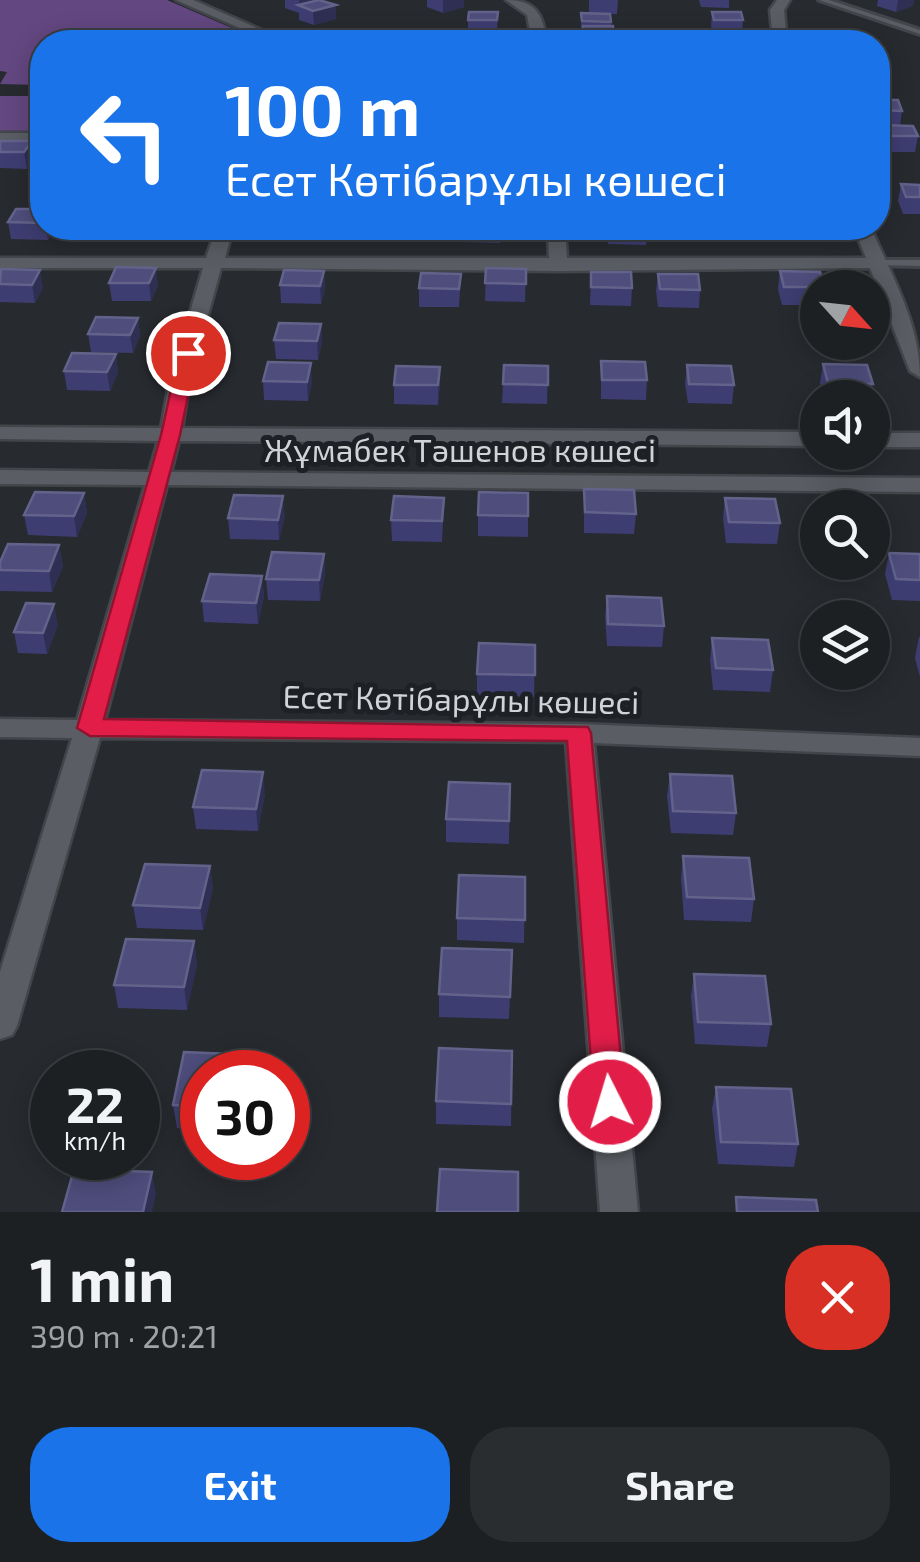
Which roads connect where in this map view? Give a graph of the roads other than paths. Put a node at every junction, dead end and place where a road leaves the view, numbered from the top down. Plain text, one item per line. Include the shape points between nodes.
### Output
1 (182, 0) edge
2 (512, 0) edge
3 (784, 0) edge
4 (822, 0) edge
5 (253, 30) edge
6 (538, 30) edge
7 (779, 30) edge
8 (920, 32) edge
9 (0, 138) edge
10 (30, 138) edge
11 (220, 240) edge
12 (557, 240) edge
13 (869, 240) edge
14 (214, 261) junction
15 (0, 263) edge
16 (880, 263) junction
17 (920, 263) edge
18 (559, 266) junction
19 (920, 372) edge
20 (0, 433) edge
21 (170, 435) junction
22 (800, 440) edge
23 (890, 440) edge
24 (920, 440) edge
25 (0, 477) edge
26 (158, 480) junction
27 (920, 486) edge
28 (0, 728) edge
29 (90, 728) junction
30 (579, 733) junction
31 (920, 747) edge
32 (0, 1026) edge
33 (619, 1212) edge

1 - 5 street
2 - 6 street via 532,10
3 - 7 street via 777,10
4 - 8 lane
9 - 10 street
11 - 14 street
12 - 18 street
13 - 16 street
14 - 15 street
14 - 18 street
14 - 21 street
16 - 17 lane
16 - 18 street
16 - 19 street
20 - 21 street, Жұмабек Тәшенов көшесі
21 - 22 street, Жұмабек Тәшенов көшесі
21 - 26 street
23 - 24 street
25 - 26 street, Жұмабек Тәшенов көшесі
26 - 27 street, Жұмабек Тәшенов көшесі
26 - 29 street
28 - 29 street, Есет Көтібарұлы көшесі
29 - 30 street, Есет Көтібарұлы көшесі
29 - 32 street
30 - 31 street, Есет Көтібарұлы көшесі
30 - 33 street

